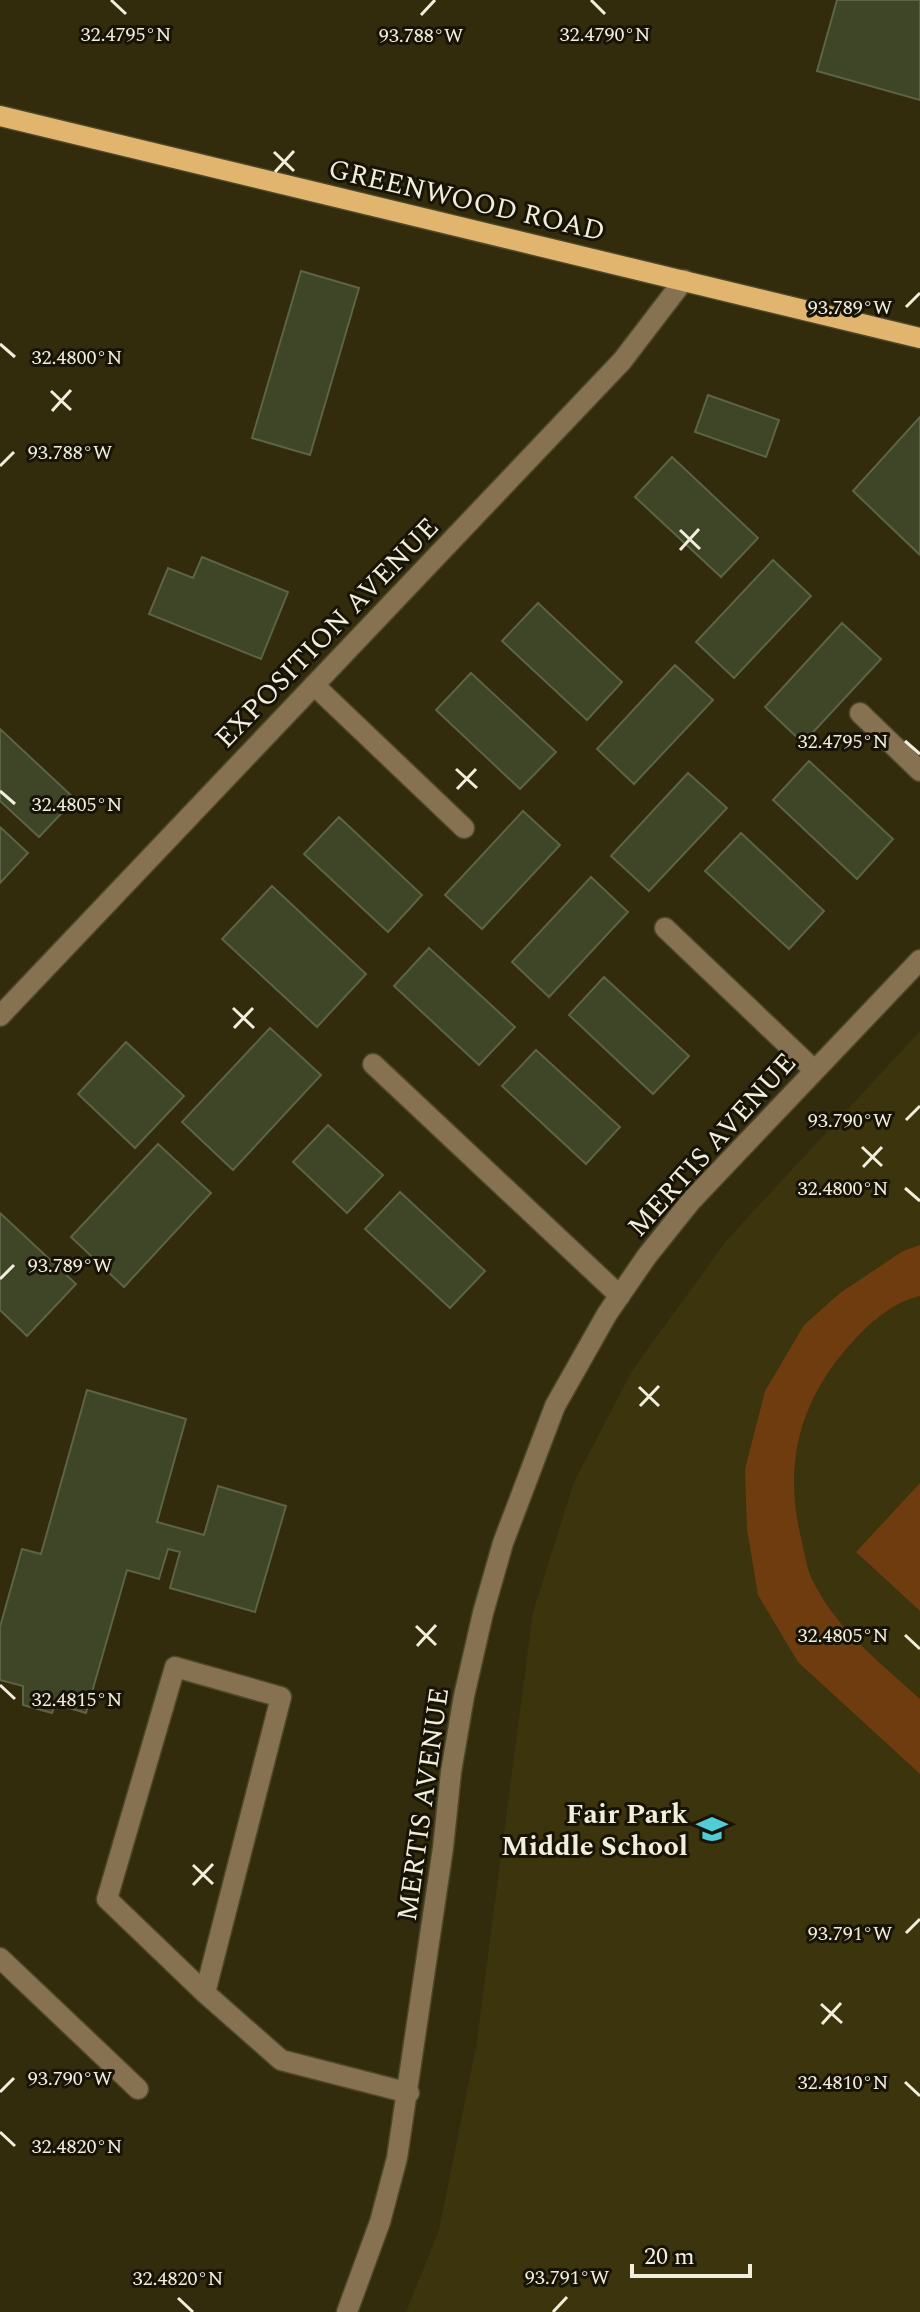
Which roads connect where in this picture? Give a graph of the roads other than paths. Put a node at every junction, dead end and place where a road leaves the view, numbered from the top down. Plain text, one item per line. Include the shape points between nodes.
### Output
1 (0, 116) edge
2 (684, 280) junction
3 (920, 338) edge
4 (314, 685) junction
5 (860, 713) dead end
6 (920, 771) edge
7 (464, 828) dead end
8 (665, 928) dead end
9 (920, 960) edge
10 (0, 1016) edge
11 (373, 1064) dead end
12 (814, 1070) junction
13 (620, 1296) junction
14 (0, 1958) edge
15 (205, 1993) junction
16 (138, 2089) dead end
17 (409, 2093) junction
18 (347, 2312) edge

1 - 2 main road, GREENWOOD ROAD
2 - 3 main road, GREENWOOD ROAD
2 - 4 street, EXPOSITION AVENUE via 622,361
4 - 7 street
4 - 10 street, EXPOSITION AVENUE
5 - 6 street
8 - 12 street
9 - 12 street, MERTIS AVENUE
11 - 13 street
12 - 13 street, MERTIS AVENUE via 691,1201
13 - 17 street, MERTIS AVENUE via 555,1406 503,1543 483,1613 451,1772
14 - 16 street
15 - 15 street via 281,1697 175,1667 107,1899
15 - 17 street via 281,2060
17 - 18 street, MERTIS AVENUE via 380,2222

